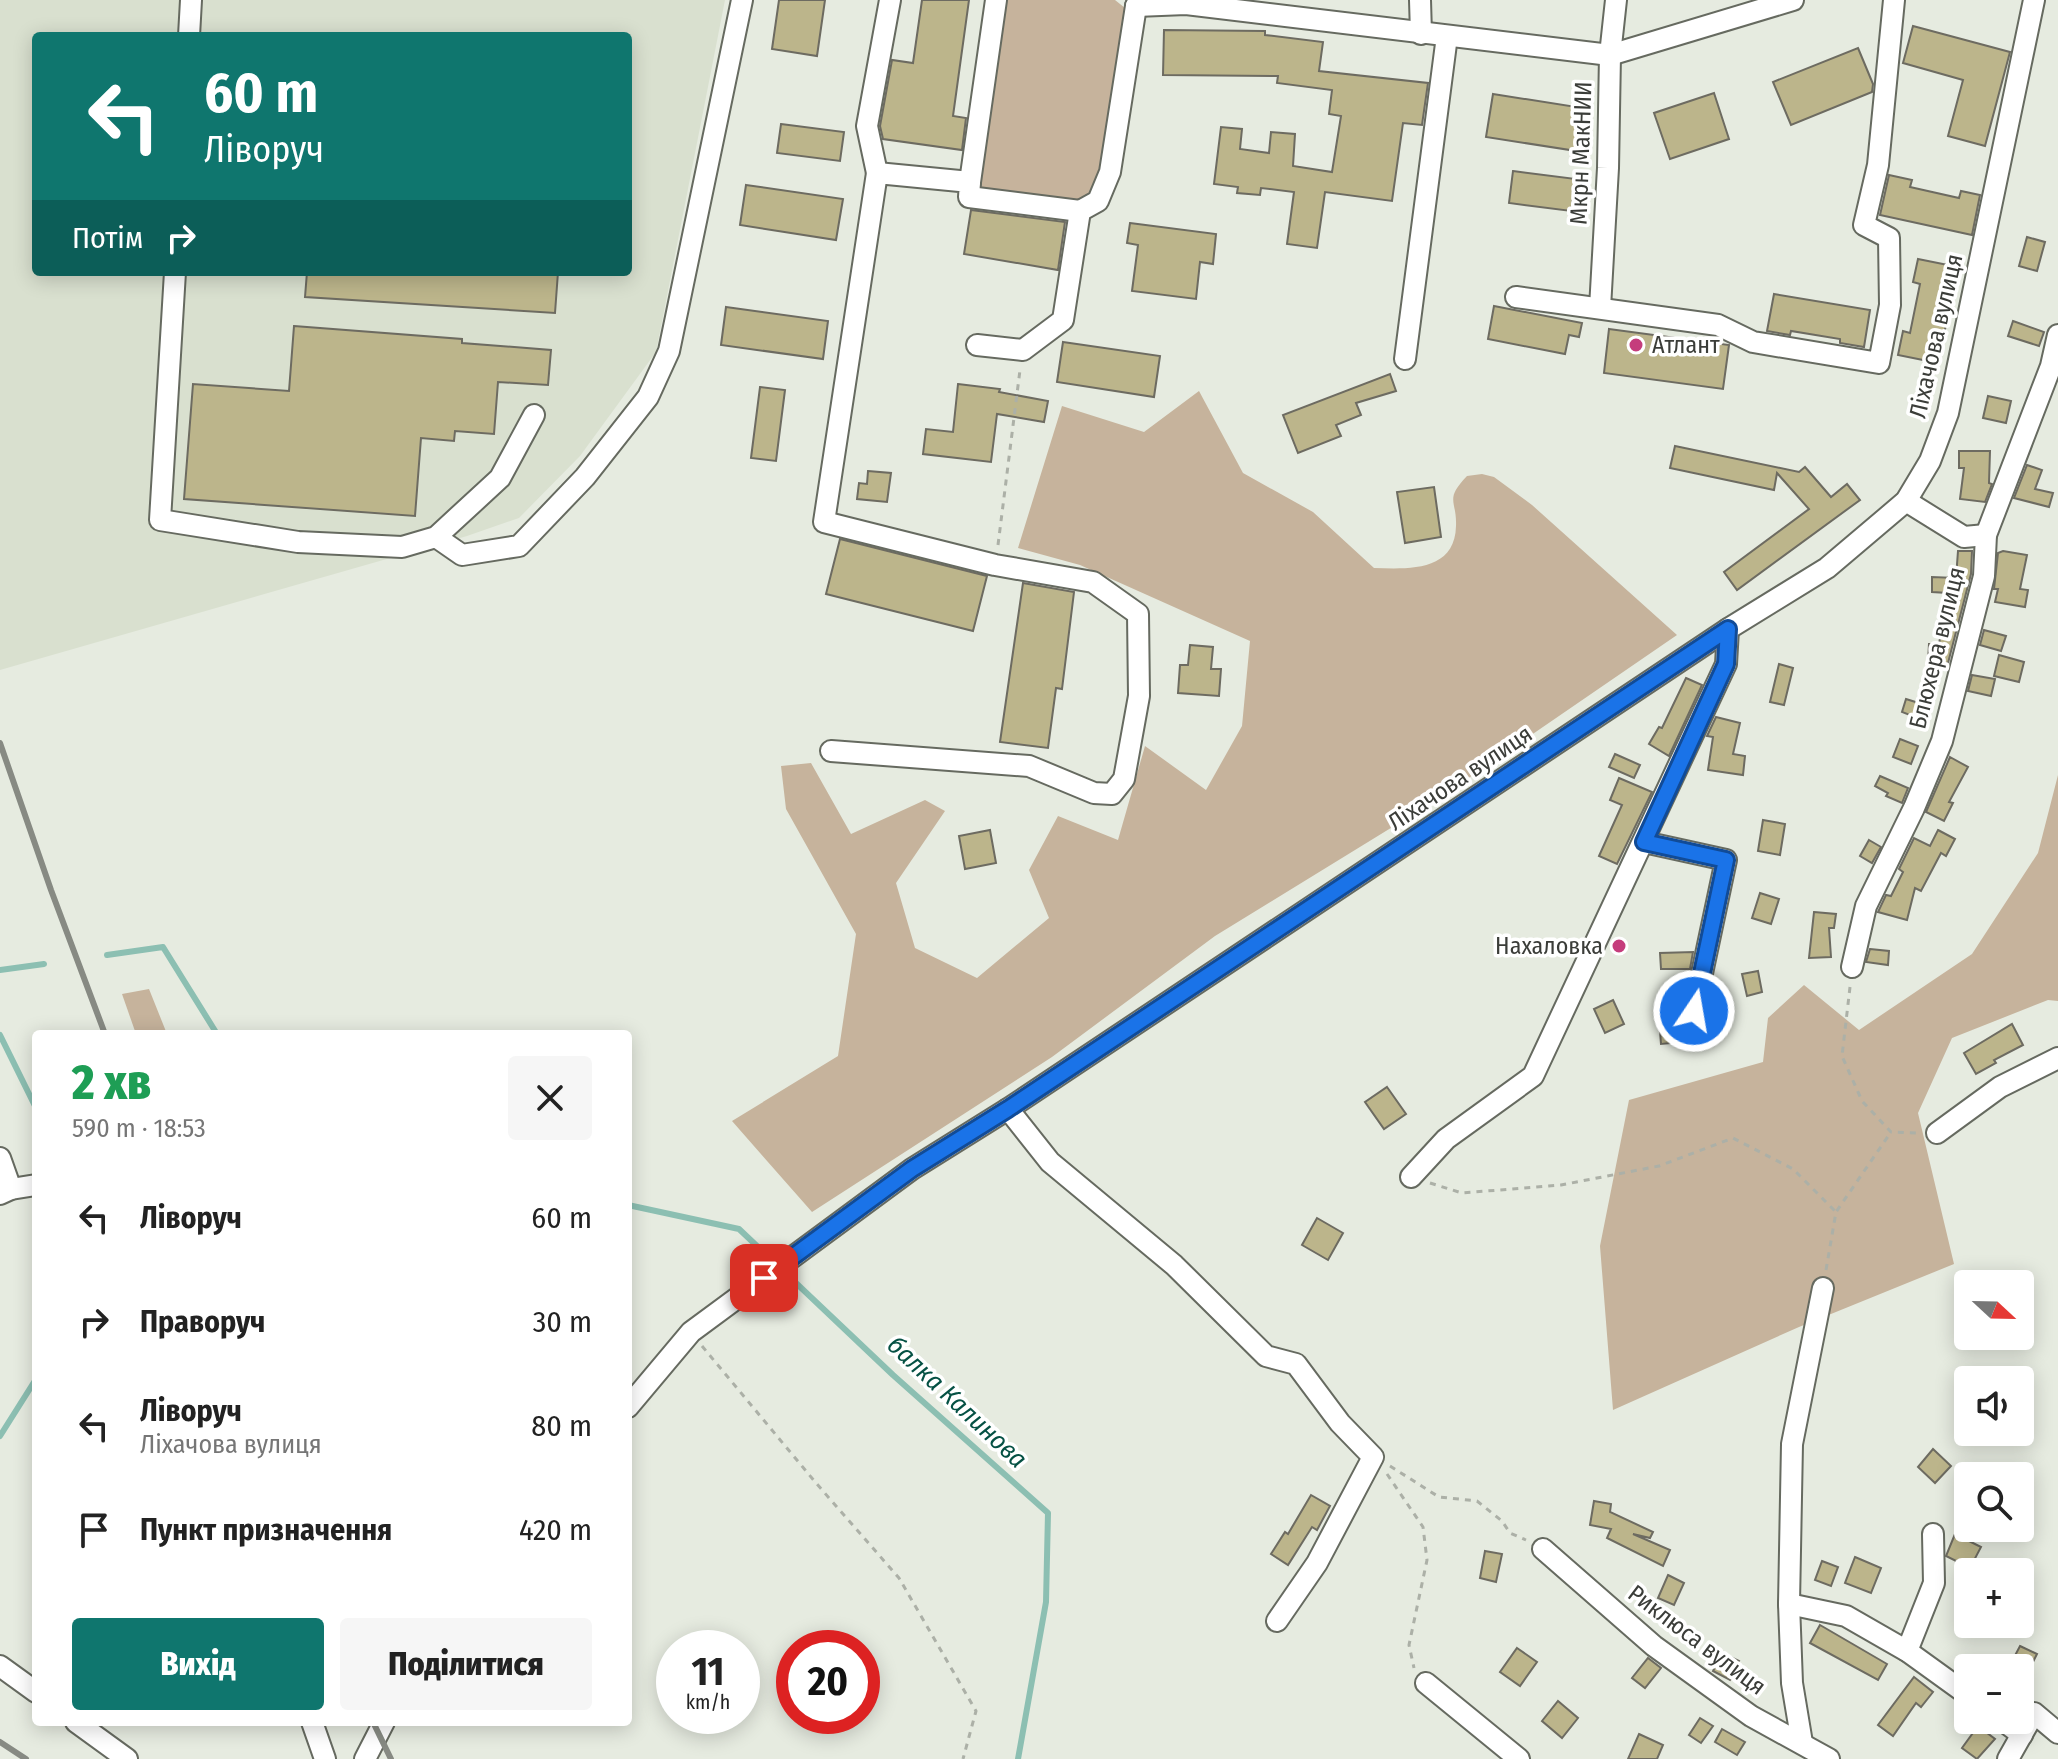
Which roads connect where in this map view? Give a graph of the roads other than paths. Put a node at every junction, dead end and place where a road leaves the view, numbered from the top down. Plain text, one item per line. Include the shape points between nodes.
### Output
1 (191, 0) edge
2 (742, 0) edge
3 (890, 0) edge
4 (996, 0) edge
5 (1420, 0) edge
6 (1616, 0) edge
7 (1793, 0) edge
8 (1894, 0) edge
9 (2034, 0) edge
10 (1132, 3) edge
11 (189, 32) edge
12 (1421, 34) junction
13 (1447, 36) junction
14 (1610, 55) junction
15 (877, 173) junction
16 (970, 182) junction
17 (1080, 211) junction
18 (175, 276) edge
19 (1516, 297) dead end
20 (1600, 308) junction
21 (2058, 335) edge
22 (977, 345) dead end
23 (1405, 359) dead end
24 (534, 415) dead end
25 (1906, 501) junction
26 (1986, 535) junction
27 (436, 537) junction
28 (1728, 629) junction
29 (831, 751) dead end
30 (1644, 842) junction
31 (1852, 967) road end
32 (1694, 1011) dead end
33 (2058, 1058) edge
34 (1008, 1109) junction
35 (1937, 1133) road end
36 (0, 1158) edge
37 (1411, 1177) road end
38 (32, 1186) edge
39 (5, 1192) edge
40 (1823, 1288) road end
41 (632, 1402) edge
42 (1933, 1534) dead end
43 (1543, 1549) road end
44 (1789, 1604) junction
45 (1277, 1621) dead end
46 (1907, 1651) junction
47 (0, 1666) edge
48 (1426, 1683) road end
49 (1954, 1685) edge
50 (32, 1689) edge
51 (82, 1726) edge
52 (313, 1726) edge
53 (382, 1726) edge
54 (2058, 1733) edge
55 (2022, 1735) joint
56 (1814, 1753) edge
57 (127, 1759) edge
58 (325, 1759) edge
59 (365, 1759) edge
60 (1519, 1759) edge
61 (2008, 1759) edge

1 - 11 street
2 - 27 street via 669,351 648,397 585,477 519,546 462,555
3 - 15 street via 867,126
4 - 16 street
5 - 12 street
6 - 14 street, Мкрн МакНИИ
7 - 14 street
8 - 20 street via 1878,165 1864,225 1889,238 1890,305 1879,363 1753,342 1718,325
9 - 25 street, Ліхачова вулиця via 1948,413 1930,461
10 - 12 street via 1186,4
10 - 17 street via 1110,172 1098,201
12 - 13 street
13 - 14 street
13 - 23 street
14 - 20 street, Мкрн МакНИИ
15 - 16 street
15 - 29 street via 824,522 995,565 1093,582 1138,614 1139,696 1124,779 1112,794 1094,793 1029,766
16 - 17 street via 969,197
17 - 22 street via 1063,320 1023,350
18 - 27 street via 160,520 298,542 402,547
19 - 20 street
21 - 26 street, Блюхера вулиця
24 - 27 street via 500,478
25 - 26 street via 1964,537
25 - 28 street, Ліхачова вулиця via 1827,568
26 - 31 street, Блюхера вулиця via 1984,576 1942,741 1866,906
28 - 30 street via 1726,664
28 - 34 street, Ліхачова вулиця
30 - 32 street via 1726,860
30 - 37 street via 1533,1076 1446,1139
33 - 35 street via 2000,1087
34 - 41 street, Ліхачова вулиця via 912,1169 691,1332
34 - 45 street via 1050,1162 1174,1265 1266,1356 1296,1364 1373,1457 1317,1563
36 - 39 street
38 - 39 street
40 - 44 street via 1792,1444
42 - 46 street via 1934,1583
43 - 56 street, Риклюса вулиця via 1654,1646 1751,1716
44 - 46 street via 1846,1616
44 - 56 street via 1792,1683
46 - 49 street
47 - 50 street
48 - 60 street
51 - 57 street
52 - 58 street
53 - 59 street
54 - 55 street via 2034,1713
55 - 61 street

